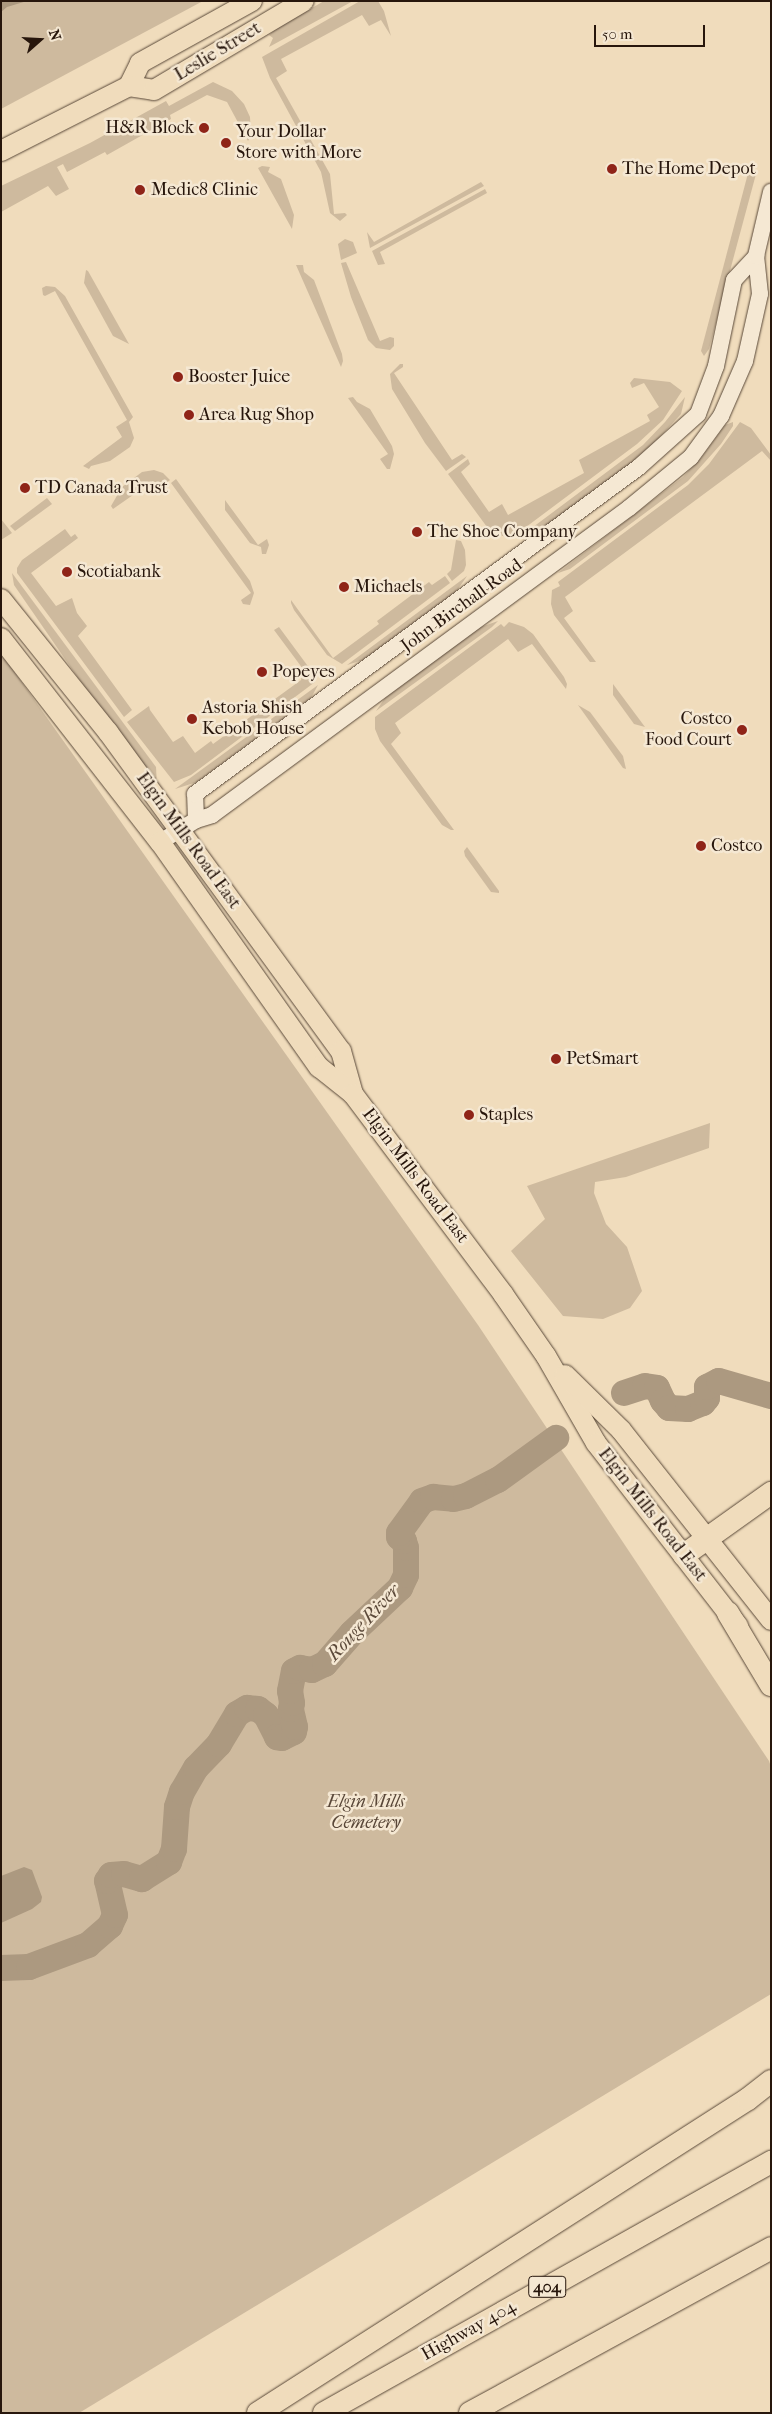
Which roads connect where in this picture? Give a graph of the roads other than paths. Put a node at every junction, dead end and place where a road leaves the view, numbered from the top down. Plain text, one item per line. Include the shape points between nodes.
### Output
1 (252, 1) edge
2 (304, 1) edge
3 (129, 86) junction
4 (1, 151) edge
5 (771, 192) edge
6 (756, 256) junction
7 (1, 599) edge
8 (1, 638) edge
9 (188, 825) junction
10 (160, 842) junction
11 (353, 1094) junction
12 (546, 1356) junction
13 (771, 1493) edge
14 (706, 1537) junction
15 (684, 1555) junction
16 (728, 1613) junction
17 (771, 1620) edge
18 (771, 1666) edge
19 (771, 1685) edge
20 (771, 2081) edge
21 (771, 2162) edge
22 (771, 2248) edge
23 (258, 2413) edge
24 (324, 2413) edge
25 (470, 2413) edge

1 - 3 main road, Leslie Street via 140,63
2 - 3 main road, Leslie Street via 154,90
3 - 4 main road
5 - 6 street, John Birchall Road
6 - 9 street, John Birchall Road via 734,280 716,366 698,414 639,467 195,794
6 - 9 street, John Birchall Road via 760,294 745,361 721,416 691,457 629,508 212,814
7 - 9 main road, Elgin Mills Road East
8 - 10 main road, Elgin Mills Road East
9 - 10 street, John Birchall Road
9 - 11 main road, Elgin Mills Road East via 342,1051
10 - 11 main road, Elgin Mills Road East via 320,1067
11 - 12 main road, Elgin Mills Road East
12 - 14 main road, Elgin Mills Road East via 621,1430
12 - 15 main road, Elgin Mills Road East via 596,1443
13 - 14 highway
14 - 15 highway
14 - 17 main road, Elgin Mills Road East
15 - 16 main road, Elgin Mills Road East
16 - 18 main road, Elgin Mills Road East
16 - 19 highway
20 - 23 highway
21 - 24 highway, Highway 404 / 404
22 - 25 highway

